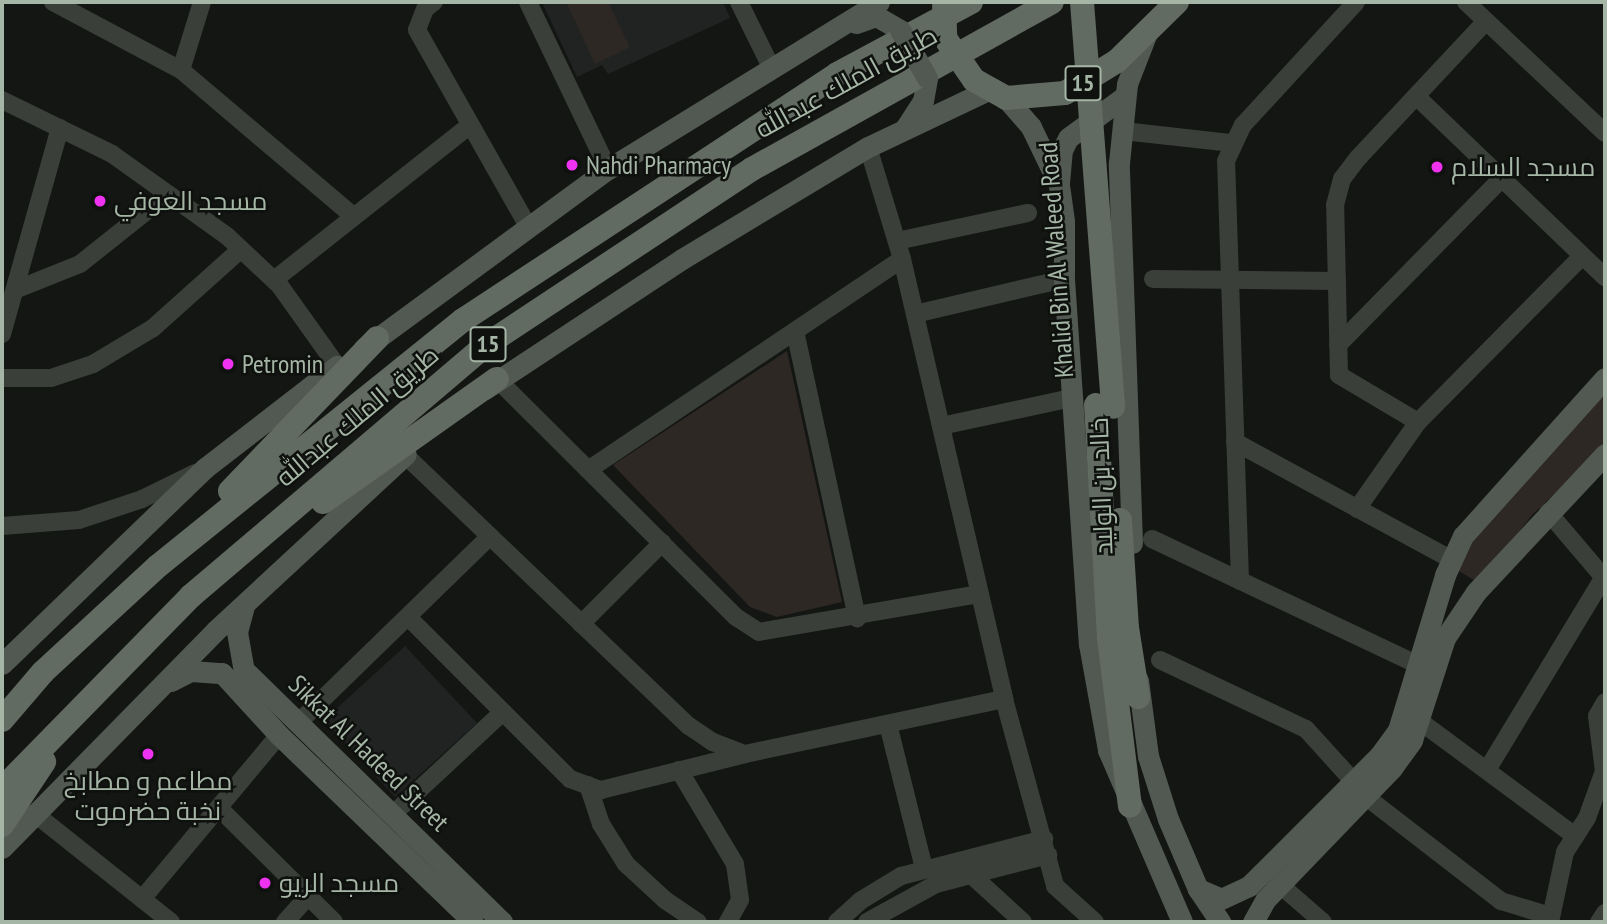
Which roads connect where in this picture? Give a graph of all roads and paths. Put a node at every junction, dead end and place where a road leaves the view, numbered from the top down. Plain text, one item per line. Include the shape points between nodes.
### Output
1 (53, 2) edge
2 (201, 2) edge
3 (434, 2) edge
4 (528, 2) edge
5 (739, 2) edge
6 (879, 2) edge
7 (944, 2) edge
8 (971, 2) edge
9 (1052, 2) edge
10 (1068, 2) edge
11 (1082, 2) edge
12 (1177, 2) edge
13 (1356, 2) edge
14 (1466, 2) edge
15 (1486, 21) junction
16 (831, 30) junction
17 (1146, 35) junction
18 (771, 67) junction
19 (181, 70) junction
20 (990, 89) junction
21 (1125, 96) junction
22 (1416, 96) junction
23 (2, 100) edge
24 (469, 126) junction
25 (60, 128) junction
26 (902, 131) junction
27 (1122, 131) junction
28 (1605, 133) edge
29 (1232, 143) junction
30 (868, 147) junction
31 (608, 169) junction
32 (1502, 178) junction
33 (1059, 185) junction
34 (168, 194) junction
35 (1028, 213) dead end
36 (353, 216) junction
37 (528, 226) junction
38 (897, 241) junction
39 (241, 249) junction
40 (1583, 256) junction
41 (902, 259) junction
42 (1605, 277) edge
43 (1064, 279) junction
44 (1153, 279) dead end
45 (274, 280) junction
46 (1229, 280) junction
47 (1337, 281) junction
48 (15, 290) junction
49 (915, 314) junction
50 (795, 331) junction
51 (2, 334) edge
52 (377, 338) junction
53 (1338, 345) junction
54 (337, 366) junction
55 (2, 378) edge
56 (1605, 378) edge
57 (498, 379) junction
58 (1072, 398) junction
59 (1105, 406) junction
60 (1418, 422) junction
61 (941, 426) junction
62 (1235, 442) junction
63 (1605, 454) edge
64 (405, 456) junction
65 (205, 468) junction
66 (588, 470) junction
67 (1357, 509) junction
68 (1548, 512) junction
69 (2, 526) edge
70 (489, 536) junction
71 (1152, 539) dead end
72 (662, 543) junction
73 (1452, 560) junction
74 (158, 566) junction
75 (1604, 578) edge
76 (1240, 581) junction
77 (980, 594) junction
78 (191, 596) junction
79 (244, 606) junction
80 (408, 617) junction
81 (857, 618) junction
82 (581, 624) junction
83 (1160, 660) dead end
84 (2, 664) edge
85 (1416, 664) junction
86 (43, 672) junction
87 (238, 677) junction
88 (157, 689) junction
89 (1138, 697) junction
90 (1004, 699) junction
91 (80, 706) junction
92 (2, 707) edge
93 (503, 712) junction
94 (1603, 713) edge
95 (2, 720) edge
96 (1421, 722) junction
97 (298, 723) junction
98 (888, 724) junction
99 (279, 735) junction
100 (745, 754) junction
101 (679, 770) junction
102 (1487, 771) junction
103 (589, 785) junction
104 (2, 789) edge
105 (1359, 789) junction
106 (1130, 806) junction
107 (219, 808) junction
108 (34, 813) junction
109 (392, 815) junction
110 (2, 825) edge
111 (1575, 836) junction
112 (1046, 847) junction
113 (2, 848) edge
114 (956, 860) junction
115 (924, 868) junction
116 (972, 875) junction
117 (1272, 877) junction
118 (1198, 889) junction
119 (310, 894) junction
120 (142, 899) junction
121 (1605, 913) edge
122 (1550, 919) edge
123 (171, 922) edge
124 (285, 922) edge
125 (334, 922) edge
126 (473, 922) edge
127 (502, 922) edge
128 (698, 922) edge
129 (728, 922) edge
130 (837, 922) edge
131 (867, 922) edge
132 (1023, 922) edge
133 (1095, 922) edge
134 (1182, 922) edge
135 (1220, 922) edge
136 (1253, 922) edge
137 (1322, 922) edge
138 (1599, 922) edge

1 - 19 street
2 - 19 street
3 - 24 street via 425,9 417,30
4 - 31 street
5 - 18 street
6 - 16 main road
7 - 20 highway, خالد بن الوليد, bridge via 944,38
8 - 74 highway, طريق الملك عبدالله / 15 via 837,74 463,320
9 - 78 highway, طريق الملك عبدالله / 15 via 752,169 486,345
10 - 59 highway, Khalid Bin Al Waleed Road
11 - 59 highway, Khalid Bin Al Waleed Road, bridge
12 - 17 highway, خالد بن الوليد / 15
13 - 29 street via 1243,125
14 - 15 street
15 - 22 street
15 - 28 street
16 - 18 main road
16 - 26 main road, bridge via 876,16 900,30 927,78 920,109
17 - 20 highway, خالد بن الوليد / 15 via 1117,61 1065,93
17 - 21 main road, خالد بن الوليد
18 - 31 main road
19 - 36 street
20 - 26 main road
20 - 33 main road, خالد بن الوليد via 1031,127
21 - 27 main road, خالد بن الوليد
21 - 33 main road via 1068,138 1062,150
22 - 32 street
22 - 47 street via 1342,179 1335,205
23 - 25 street
24 - 36 street
24 - 37 street
25 - 34 street via 112,154
25 - 48 street
26 - 30 main road
27 - 29 street
27 - 89 main road, خالد بن الوليد via 1119,203
29 - 46 street via 1223,183
30 - 38 street
30 - 57 main road
31 - 37 main road
32 - 40 street
32 - 53 street
33 - 43 main road, خالد بن الوليد
34 - 39 street
34 - 48 street via 80,264
35 - 38 street
36 - 45 street
37 - 52 main road
38 - 41 street
39 - 45 street
39 - 55 street via 153,328 93,364 51,378
40 - 42 street
40 - 60 street
41 - 49 street
41 - 50 street
43 - 49 street
43 - 58 main road, خالد بن الوليد
44 - 46 street
45 - 54 street
46 - 47 street
46 - 62 street
47 - 53 street
48 - 51 street
49 - 61 street
50 - 66 street
50 - 81 street
52 - 54 main road
52 - 74 highway
53 - 60 street via 1339,374
54 - 65 main road
56 - 73 main road via 1504,486 1463,536
57 - 64 main road
57 - 66 street
57 - 78 highway
58 - 61 street
58 - 106 main road, خالد بن الوليد via 1094,678 1108,750
59 - 89 highway, Khalid Bin Al Waleed Road
59 - 106 highway, Khalid Bin Al Waleed Road via 1109,638
60 - 67 street
61 - 77 street
62 - 67 street
62 - 76 street
63 - 68 main road
64 - 70 street
64 - 79 main road
65 - 69 street via 142,499 79,520
65 - 84 main road
66 - 72 street
67 - 73 street
68 - 75 street
68 - 96 main road via 1476,592 1445,638
70 - 80 street
70 - 82 street
71 - 76 street
72 - 81 street via 736,617 759,632
72 - 82 street
73 - 85 main road
74 - 86 highway, طريق الملك عبدالله / 15
75 - 102 street
76 - 85 street
77 - 81 street
77 - 90 street
78 - 91 highway, طريق الملك عبدالله / 15
79 - 87 main road via 237,632
79 - 88 main road
80 - 93 street
80 - 97 street
82 - 100 street via 689,726
83 - 105 street via 1306,729
85 - 105 main road via 1398,730
86 - 92 highway
86 - 95 highway, طريق الملك عبدالله / 15
87 - 88 main road, Sikkat Al Hadeed Street via 207,669 191,671
87 - 97 main road, Sikkat Al Hadeed Street
87 - 99 main road, Sikkat Al Hadeed Street
88 - 108 main road
89 - 118 main road, خالد بن الوليد via 1148,756
90 - 98 street
90 - 112 street
91 - 104 highway, طريق الملك عبدالله / 15
91 - 110 highway
93 - 103 street via 570,779
93 - 109 street
94 - 111 street via 1604,771
96 - 102 street
96 - 105 main road via 1392,768
97 - 109 main road, Sikkat Al Hadeed Street
98 - 100 street
98 - 115 street
99 - 107 street
99 - 126 main road, Sikkat Al Hadeed Street
100 - 101 street
101 - 103 street via 601,789
101 - 129 street via 735,864 740,900
102 - 111 street
103 - 128 street via 601,824 626,864 665,900
105 - 117 main road
105 - 122 street via 1501,901
106 - 134 main road, خالد بن الوليد
107 - 119 street
107 - 120 street
108 - 113 main road
108 - 120 street
109 - 127 main road, Sikkat Al Hadeed Street
111 - 122 street via 1554,888
112 - 114 street
112 - 116 street
112 - 133 street via 1055,886
114 - 115 street
114 - 116 street
115 - 130 street via 860,901
116 - 131 street via 912,895
116 - 132 street
117 - 118 main road via 1234,897 1221,899
117 - 136 main road
117 - 137 street
118 - 135 main road, خالد بن الوليد
119 - 124 street
119 - 125 street
120 - 123 street
121 - 138 street

